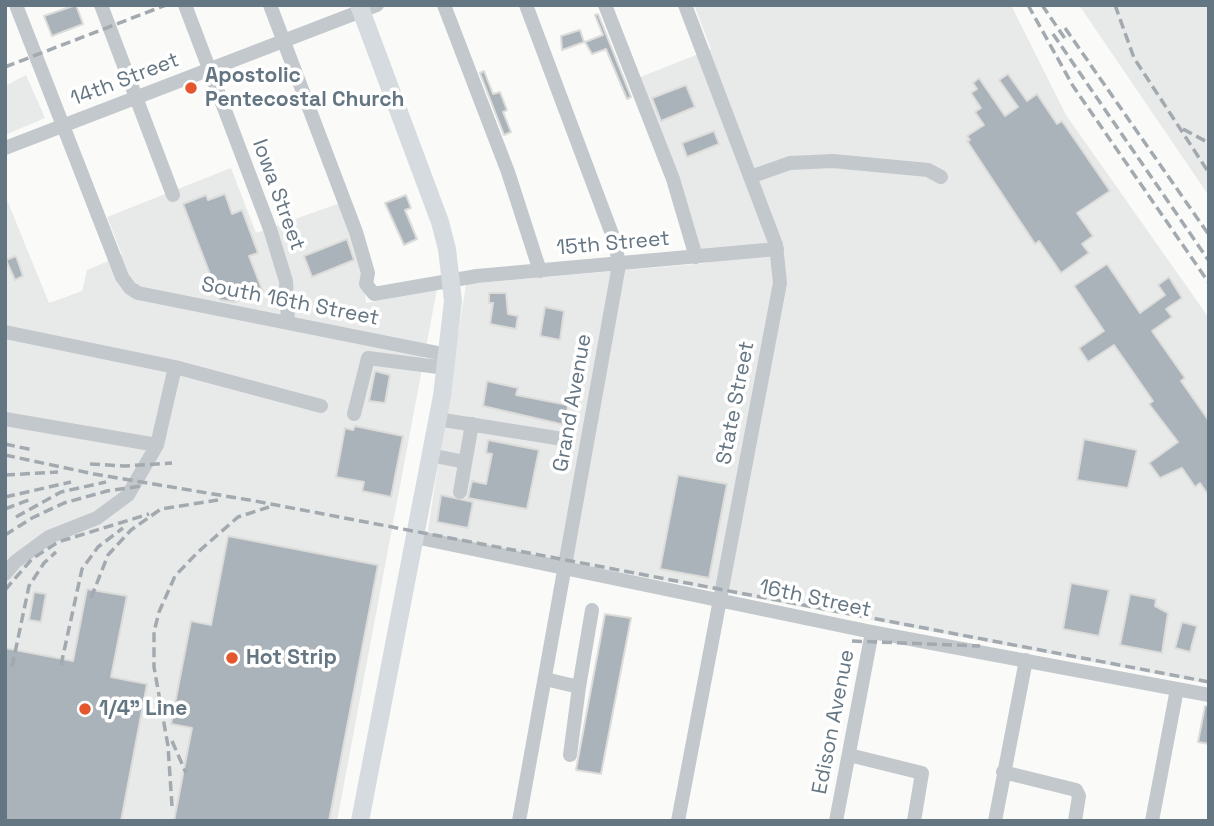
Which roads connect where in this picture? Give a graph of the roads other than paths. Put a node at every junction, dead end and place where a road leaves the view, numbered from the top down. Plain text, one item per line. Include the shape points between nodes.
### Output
1 (16, 5) edge
2 (100, 5) edge
3 (185, 5) edge
4 (270, 5) edge
5 (444, 5) edge
6 (526, 5) edge
7 (605, 5) edge
8 (685, 5) edge
9 (366, 7) edge
10 (283, 42) junction
11 (210, 70) junction
12 (136, 98) junction
13 (62, 127) junction
14 (5, 148) edge
15 (750, 177) junction
16 (941, 177) dead end
17 (173, 195) dead end
18 (778, 249) junction
19 (696, 257) junction
20 (619, 265) junction
21 (540, 271) junction
22 (452, 279) junction
23 (288, 323) junction
24 (5, 332) edge
25 (447, 362) junction
26 (175, 367) junction
27 (321, 406) dead end
28 (354, 414) dead end
29 (5, 419) edge
30 (437, 419) junction
31 (472, 424) junction
32 (563, 439) dead end
33 (157, 445) junction
34 (430, 455) junction
35 (465, 462) junction
36 (460, 492) dead end
37 (415, 537) junction
38 (566, 569) junction
39 (5, 574) edge
40 (720, 600) junction
41 (592, 610) dead end
42 (872, 632) junction
43 (1026, 660) junction
44 (545, 679) junction
45 (579, 687) junction
46 (1177, 689) junction
47 (1209, 695) edge
48 (570, 755) dead end
49 (849, 755) junction
50 (1003, 772) junction
51 (360, 821) edge
52 (519, 821) edge
53 (678, 821) edge
54 (836, 821) edge
55 (914, 821) edge
56 (995, 821) edge
57 (1075, 821) edge
58 (1152, 821) edge

1 - 13 street
2 - 12 street
3 - 11 street, Iowa Street
4 - 10 street
5 - 21 street via 508,172
6 - 20 street, Grand Avenue via 615,242
7 - 19 street via 673,179
8 - 15 street, State Street
9 - 10 street, 14th Street
9 - 22 main road via 440,222
10 - 11 street, 14th Street
10 - 22 street, 15th Street via 356,232 368,288 382,295
11 - 12 street, 14th Street
11 - 23 street, Iowa Street via 286,281
12 - 13 street, 14th Street
12 - 17 street
13 - 14 street, 14th Street
13 - 23 street, South 16th Street via 126,284 138,293
15 - 16 street via 790,163 833,161 928,170
15 - 18 street, State Street
18 - 19 street, 15th Street
18 - 40 street, State Street via 778,299
19 - 20 street, 15th Street
20 - 21 street, 15th Street
20 - 38 street, Grand Avenue
21 - 22 street, 15th Street
22 - 25 main road
23 - 25 street, South 16th Street
24 - 26 street
25 - 28 street via 368,358
25 - 30 main road
26 - 27 street
26 - 33 street
29 - 33 street
30 - 31 street
30 - 34 main road
31 - 32 street
31 - 35 street
33 - 39 street via 128,495 97,518 49,537
34 - 35 street
34 - 37 main road
35 - 36 street
37 - 38 street, 16th Street
37 - 51 main road
38 - 40 street, 16th Street
38 - 44 street, Grand Avenue
40 - 42 street, 16th Street
40 - 53 street, State Street
41 - 45 street
42 - 43 street, 16th Street
42 - 49 street, Edison Avenue
43 - 46 street, 16th Street
43 - 50 street
44 - 45 street
44 - 52 street, Grand Avenue
45 - 48 street
46 - 47 street, 16th Street
46 - 58 street
49 - 54 street, Edison Avenue
49 - 55 street via 922,773
50 - 56 street
50 - 57 street via 1076,790 1080,796

